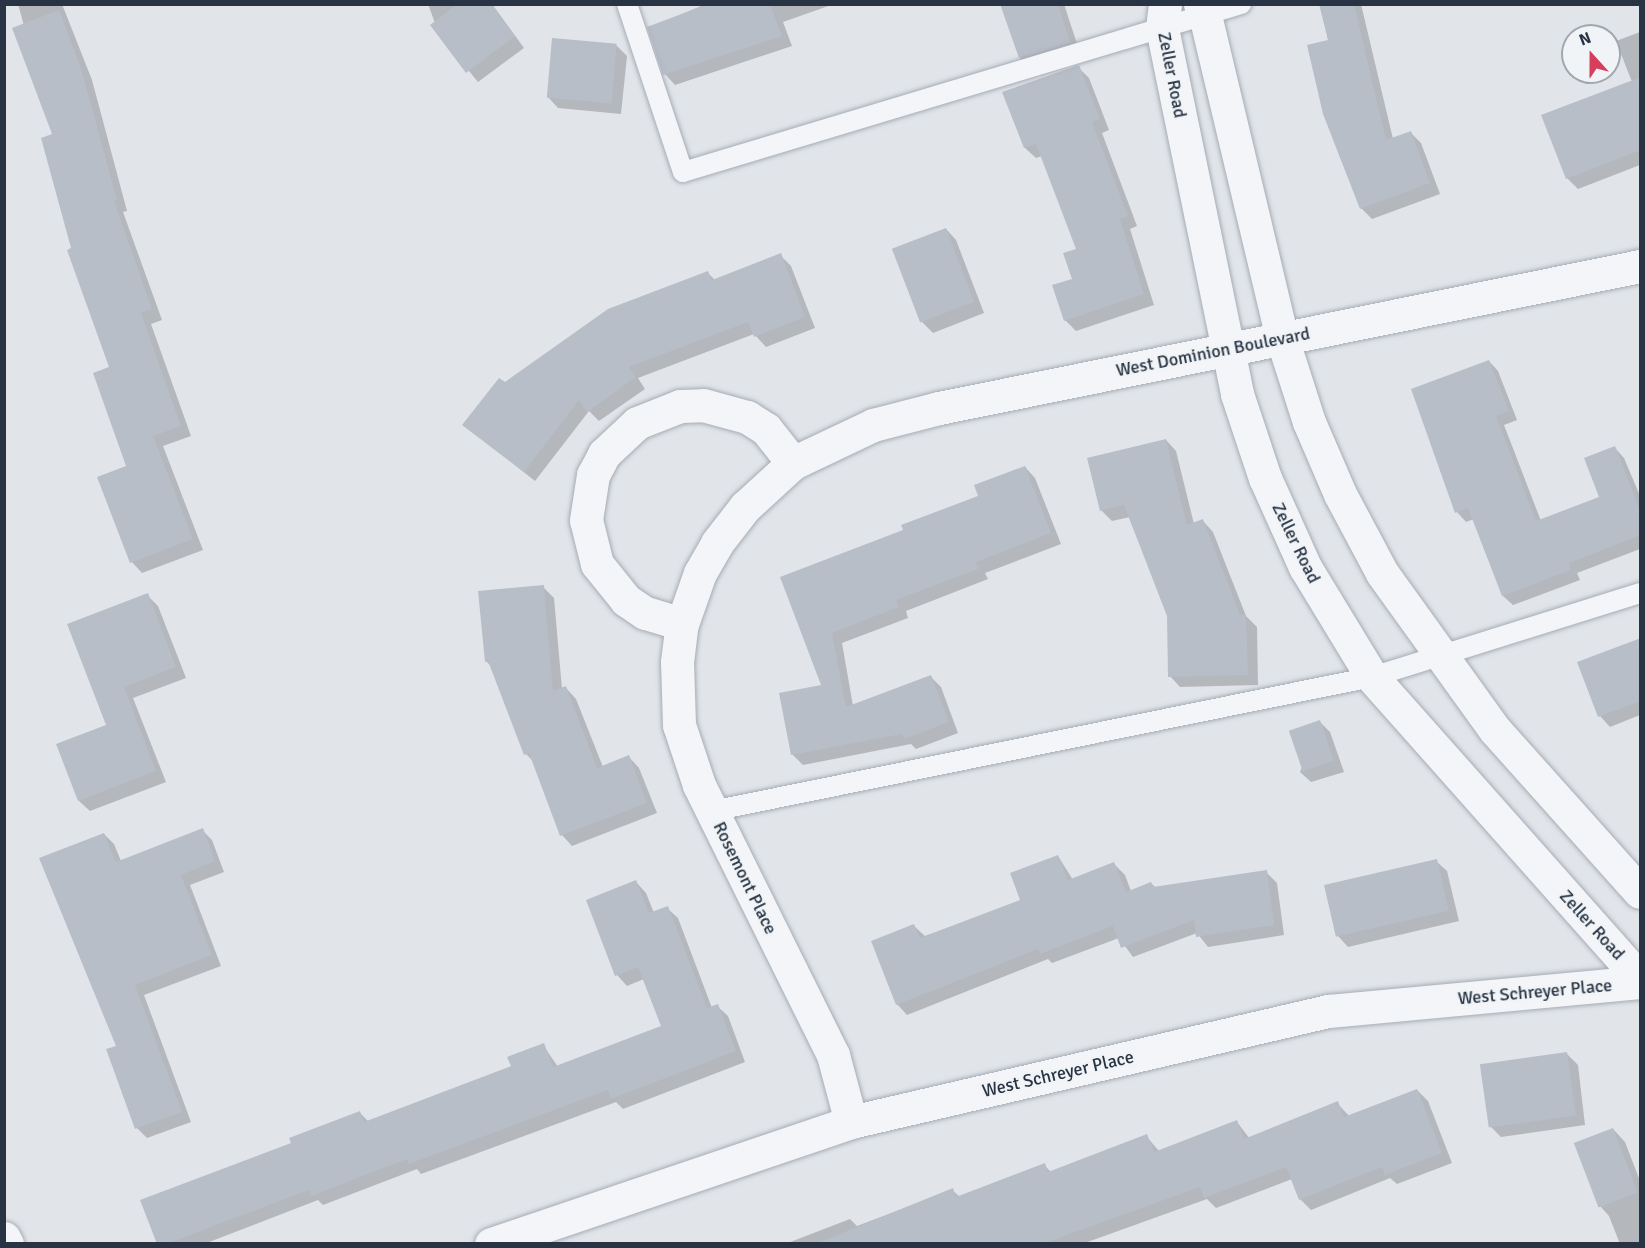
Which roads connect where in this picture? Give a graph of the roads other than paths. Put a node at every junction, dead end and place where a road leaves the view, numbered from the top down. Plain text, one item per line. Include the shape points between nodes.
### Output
1 (627, 4) edge
2 (1241, 4) edge
3 (1202, 10) edge
4 (1163, 16) edge
5 (1641, 266) edge
6 (1282, 338) junction
7 (1227, 349) junction
8 (793, 463) junction
9 (717, 543) joint
10 (1641, 593) edge
11 (682, 624) junction
12 (1440, 656) junction
13 (1372, 677) junction
14 (712, 811) junction
15 (1641, 892) edge
16 (1641, 980) edge
17 (851, 1122) junction
18 (4, 1238) edge
19 (7, 1244) edge
20 (491, 1244) edge

1 - 4 lane via 683,172
2 - 3 lane
3 - 4 lane
3 - 6 street
4 - 7 street, Zeller Road
5 - 6 street, West Dominion Boulevard
6 - 7 street, West Dominion Boulevard
6 - 12 street via 1309,422 1340,494 1382,573
7 - 8 street, West Dominion Boulevard via 873,425
7 - 13 street, Zeller Road via 1237,394 1265,478 1305,567
8 - 9 street, West Dominion Boulevard via 745,507
8 - 11 street via 766,429 747,417 703,405 680,406 637,423 619,437 593,475 588,497 589,543 609,584 645,613
9 - 11 street, Rosemont Place via 700,573
10 - 12 lane
11 - 14 street, Rosemont Place via 677,662 679,725
12 - 13 lane
12 - 15 street via 1495,730
13 - 14 lane
13 - 16 street, Zeller Road
14 - 17 street, Rosemont Place via 833,1055
16 - 17 street, West Schreyer Place via 1329,1011
17 - 20 street, West Schreyer Place
18 - 19 street

